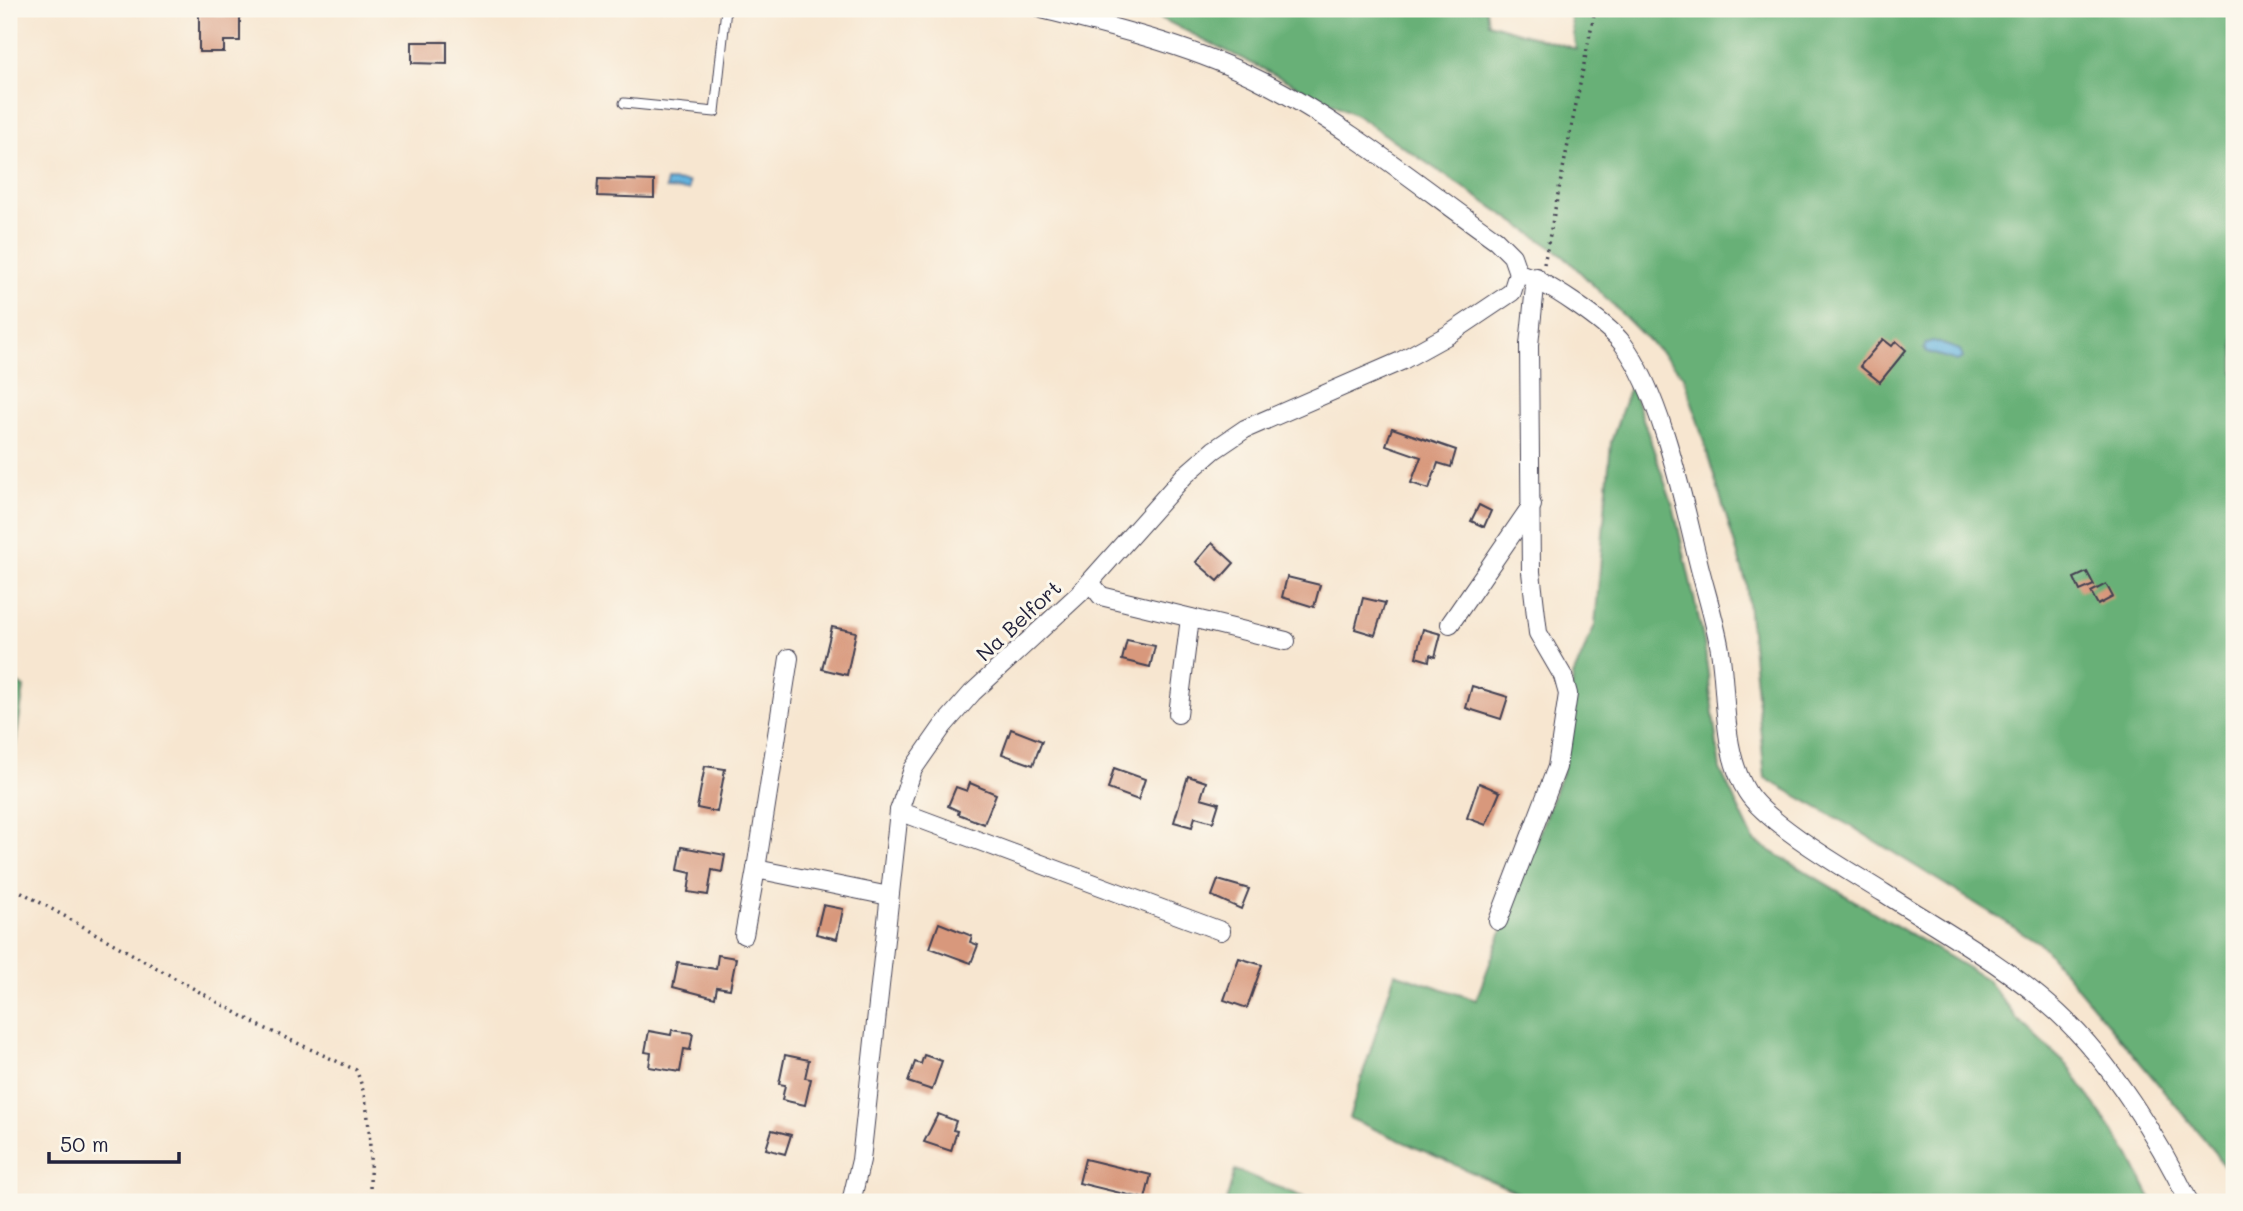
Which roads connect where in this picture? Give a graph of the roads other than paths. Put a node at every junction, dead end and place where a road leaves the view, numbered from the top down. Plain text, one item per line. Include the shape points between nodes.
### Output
1 (726, 9) edge
2 (1042, 9) edge
3 (624, 103) dead end
4 (1527, 275) junction
5 (1532, 505) junction
6 (1090, 582) junction
7 (1190, 618) junction
8 (1450, 624) dead end
9 (1286, 641) dead end
10 (789, 658) dead end
11 (1178, 714) dead end
12 (898, 811) junction
13 (756, 869) junction
14 (889, 897) junction
15 (1498, 921) dead end
16 (1221, 931) dead end
17 (744, 935) dead end
18 (851, 1202) edge
19 (2189, 1202) edge

1 - 3 lane via 715,112
2 - 4 street via 1231,67 1293,98 1496,240
4 - 5 street
4 - 6 street, Na Belfort via 1512,292 1448,335 1391,366 1245,429 1213,450
4 - 19 street via 1581,308 1622,343 1642,380 1681,490 1719,648 1734,757 1748,793 1819,852 2012,975 2060,1014 2133,1105
5 - 8 street
5 - 15 street via 1531,572 1538,633 1563,676 1567,694 1557,767
6 - 7 street via 1101,596
6 - 12 street, Na Belfort via 943,726 913,769
7 - 9 street
7 - 11 street
10 - 13 street
12 - 14 street, Na Belfort
12 - 16 street
13 - 14 street
13 - 17 street
14 - 18 street, Na Belfort via 860,1160

